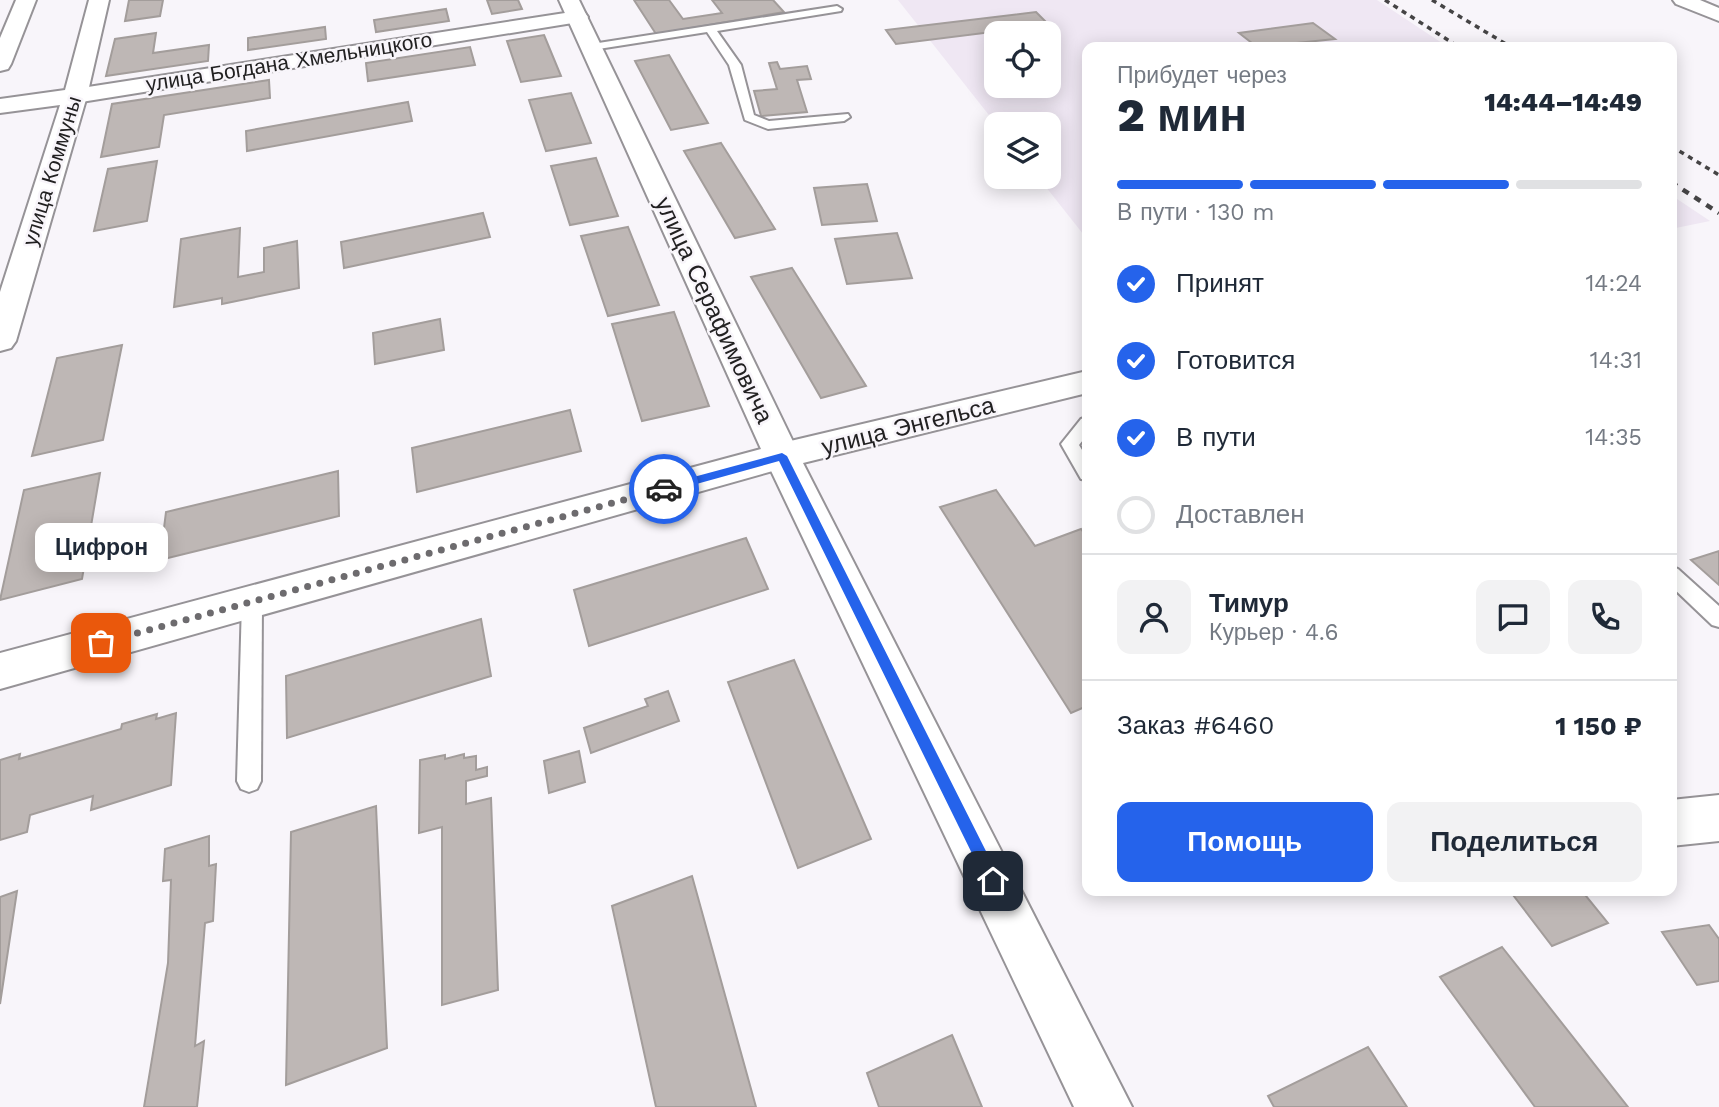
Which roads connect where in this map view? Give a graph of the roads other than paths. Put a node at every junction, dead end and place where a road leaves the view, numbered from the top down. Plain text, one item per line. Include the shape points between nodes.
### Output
1 (26, 0) edge
2 (99, 0) edge
3 (1683, 0) edge
4 (574, 9) edge
5 (837, 9) dead end
6 (1719, 15) edge
7 (710, 29) junction
8 (592, 47) junction
9 (0, 64) edge
10 (75, 96) junction
11 (0, 106) edge
12 (844, 117) dead end
13 (0, 341) edge
14 (1082, 385) edge
15 (1082, 430) edge
16 (782, 456) junction
17 (1082, 465) edge
18 (1677, 580) edge
19 (251, 602) junction
20 (1719, 619) edge
21 (0, 671) edge
22 (249, 781) dead end
23 (1719, 818) edge
24 (1677, 822) edge
25 (1104, 1107) edge

1 - 9 street
2 - 10 street, улица Коммуны
3 - 6 street
4 - 8 street, улица Серафимовича
4 - 10 street, улица Богдана Хмельницкого
5 - 7 lane
7 - 8 lane
7 - 12 lane via 735,65 749,117 768,125
8 - 16 street, улица Серафимовича
10 - 11 street, улица Богдана Хмельницкого
10 - 13 street, улица Коммуны
14 - 16 street, улица Энгельса
15 - 17 lane via 1070,444
16 - 19 street, улица Энгельса
16 - 25 street, улица Серафимовича
18 - 20 lane
19 - 21 street, улица Энгельса
19 - 22 lane
23 - 24 street

